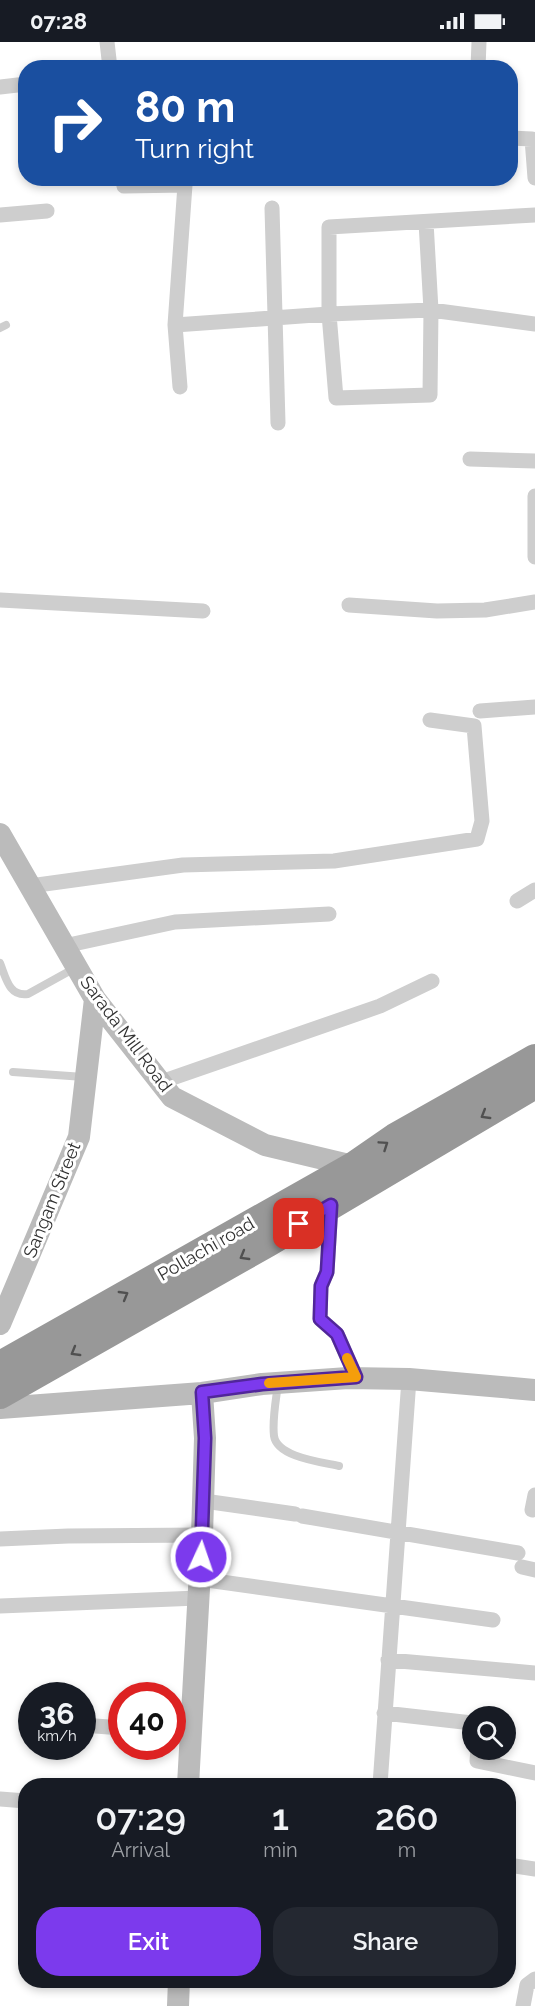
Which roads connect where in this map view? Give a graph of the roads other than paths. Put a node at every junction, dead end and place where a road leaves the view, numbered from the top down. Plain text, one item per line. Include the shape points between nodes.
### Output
1 (107, 42) edge
2 (479, 42) edge
3 (109, 60) edge
4 (478, 60) edge
5 (18, 85) edge
6 (0, 87) edge
7 (518, 138) edge
8 (533, 139) edge
9 (535, 178) edge
10 (185, 186) edge
11 (272, 208) dead end
12 (47, 211) dead end
13 (0, 215) edge
14 (535, 215) edge
15 (426, 222) junction
16 (431, 310) junction
17 (329, 314) junction
18 (274, 318) junction
19 (535, 324) edge
20 (175, 325) junction
21 (180, 387) dead end
22 (278, 423) dead end
23 (470, 459) dead end
24 (535, 461) edge
25 (535, 496) edge
26 (535, 557) edge
27 (0, 600) edge
28 (535, 602) edge
29 (349, 605) dead end
30 (203, 611) dead end
31 (535, 707) edge
32 (480, 711) dead end
33 (430, 720) dead end
34 (0, 835) edge
35 (30, 886) junction
36 (535, 890) edge
37 (517, 901) dead end
38 (329, 914) dead end
39 (64, 946) junction
40 (0, 963) edge
41 (77, 967) junction
42 (432, 981) dead end
43 (95, 999) junction
44 (535, 1058) edge
45 (13, 1072) dead end
46 (86, 1077) junction
47 (161, 1082) junction
48 (535, 1085) edge
49 (358, 1176) junction
50 (331, 1205) junction
51 (3, 1311) edge
52 (0, 1365) edge
53 (356, 1377) junction
54 (409, 1379) junction
55 (278, 1383) junction
56 (535, 1390) edge
57 (202, 1392) junction
58 (0, 1395) edge
59 (0, 1408) edge
60 (339, 1466) dead end
61 (204, 1501) junction
62 (398, 1532) junction
63 (202, 1535) junction
64 (0, 1539) edge
65 (525, 1563) edge
66 (199, 1589) junction
67 (0, 1606) edge
68 (392, 1607) junction
69 (493, 1620) dead end
70 (388, 1659) junction
71 (535, 1673) edge
72 (186, 1700) edge
73 (384, 1713) junction
74 (462, 1722) edge
75 (185, 1760) edge
76 (477, 1760) edge
77 (535, 1773) edge
78 (187, 1778) edge
79 (380, 1778) edge
80 (0, 1799) edge
81 (18, 1800) edge
82 (516, 1865) edge
83 (535, 1869) edge
84 (535, 1979) edge
85 (179, 1988) edge
86 (178, 2006) edge
87 (523, 2006) edge

1 - 3 street
2 - 4 street
5 - 6 street
7 - 8 street
8 - 9 street
10 - 20 street
11 - 18 street
12 - 13 street
14 - 15 street
15 - 16 street
15 - 17 street via 329,227
16 - 17 street
16 - 17 street via 430,395 336,398
16 - 19 street
17 - 18 street
18 - 20 street
18 - 22 street
20 - 21 street
23 - 24 street
25 - 26 street
27 - 30 street
28 - 29 street via 485,610 437,611
31 - 32 street
33 - 35 street via 474,726 482,821 477,839 334,861 183,865
34 - 35 main road, Sarada Mill Road
35 - 39 main road, Sarada Mill Road
36 - 37 street
38 - 39 street via 175,922
39 - 41 main road, Sarada Mill Road
40 - 41 lane via 11,991 20,996
41 - 43 main road, Sarada Mill Road
42 - 47 street via 380,1006
43 - 46 main road, Sangam Street
43 - 47 main road, Sarada Mill Road
49 -> 44 highway, Pollachi road via 395,1137
45 - 46 lane
46 - 51 main road, Sangam Street via 79,1137
47 - 49 main road, Sarada Mill Road via 172,1097 265,1145
48 -> 49 highway
49 - 50 highway
52 -> 49 highway, Pollachi road
50 - 53 street via 320,1319 337,1334
50 -> 58 highway
53 - 54 main road
53 - 55 main road
54 - 56 main road
54 - 62 street
55 - 57 main road
55 - 60 lane via 276,1444 284,1452
57 - 59 main road
57 - 61 main road
61 - 62 street
61 - 63 main road
62 - 65 street
62 - 68 street
63 - 64 street
63 - 66 main road
66 - 67 street
66 - 68 street
66 - 72 main road
68 - 69 street
68 - 70 street
70 - 71 street
70 - 73 street
73 - 74 street
73 - 79 street
75 - 78 main road
76 - 77 street
80 - 81 street
82 - 83 street
84 - 87 street via 527,1984
85 - 86 main road

